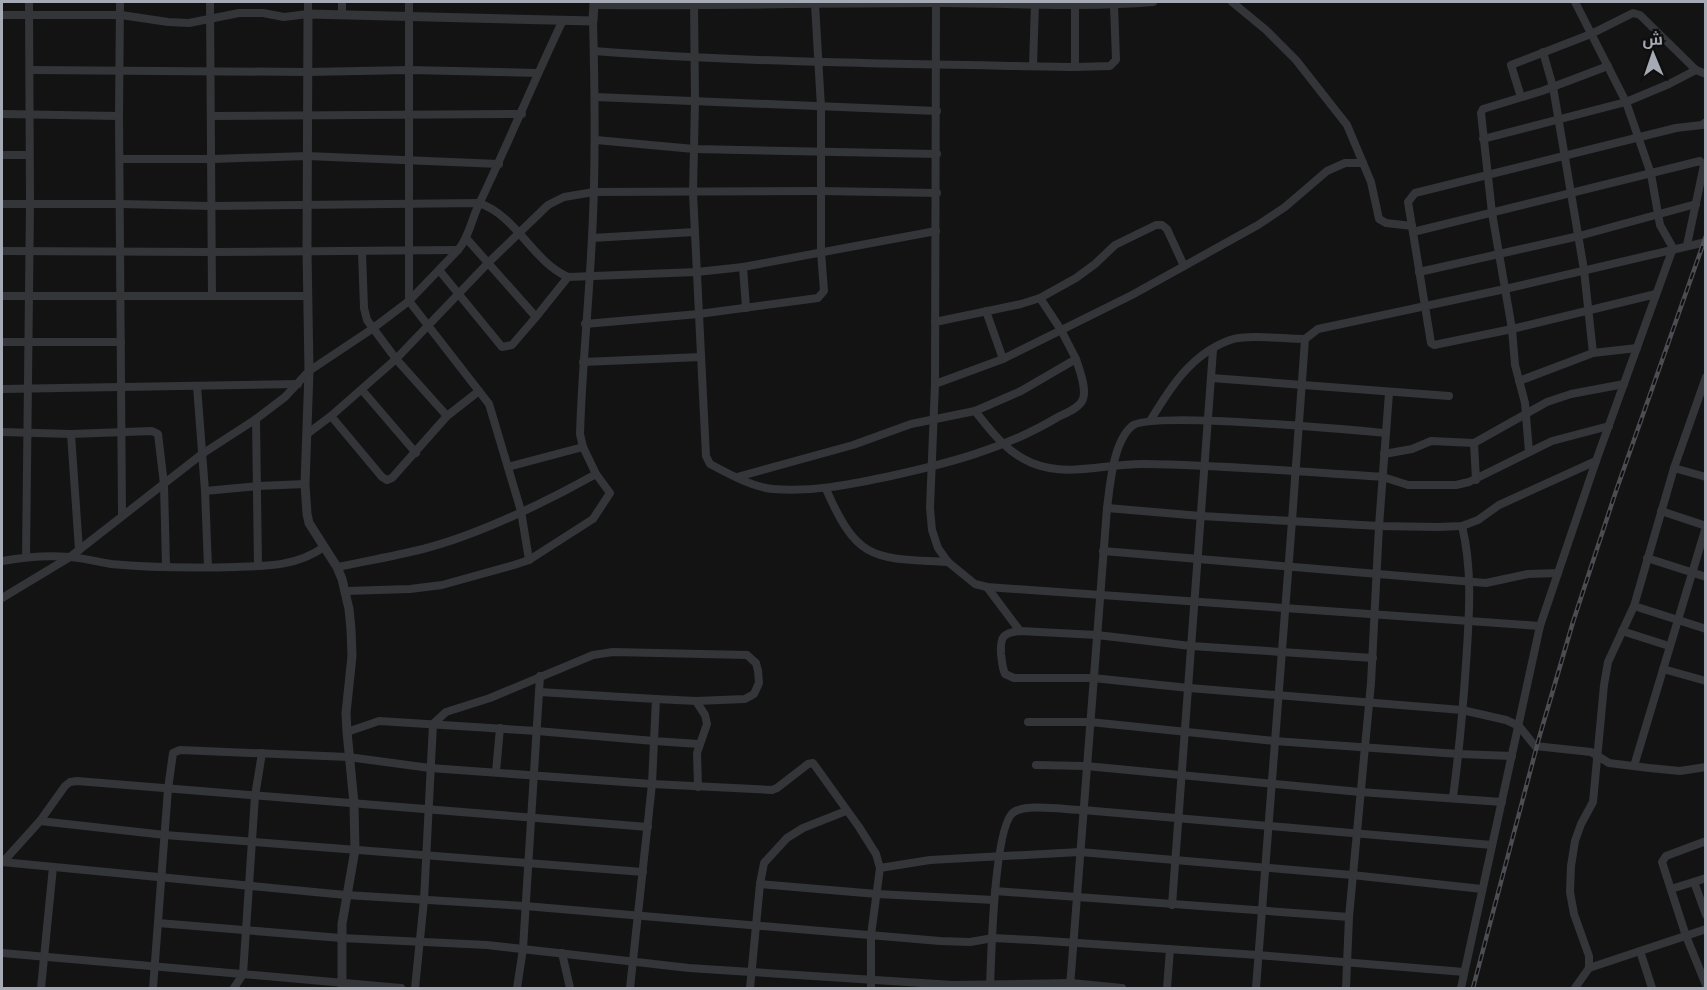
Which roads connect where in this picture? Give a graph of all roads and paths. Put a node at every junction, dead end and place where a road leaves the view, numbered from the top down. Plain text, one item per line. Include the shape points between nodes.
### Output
1 (29, 2) edge
2 (120, 2) edge
3 (210, 2) edge
4 (308, 2) edge
5 (342, 2) edge
6 (409, 2) edge
7 (936, 2) edge
8 (1153, 2) edge
9 (1232, 2) edge
10 (1575, 2) edge
11 (594, 3) edge
12 (1035, 3) edge
13 (694, 4) edge
14 (815, 4) junction
15 (1075, 4) junction
16 (1114, 5) junction
17 (308, 14) junction
18 (2, 15) edge
19 (29, 15) junction
20 (120, 15) junction
21 (342, 15) junction
22 (409, 17) junction
23 (210, 20) junction
24 (593, 21) junction
25 (562, 22) junction
26 (1590, 34) junction
27 (594, 51) junction
28 (1543, 52) junction
29 (694, 58) junction
30 (819, 62) junction
31 (937, 65) junction
32 (1033, 66) junction
33 (1608, 66) junction
34 (1075, 67) junction
35 (30, 70) junction
36 (119, 70) junction
37 (210, 70) junction
38 (409, 70) junction
39 (1696, 70) junction
40 (308, 72) junction
41 (538, 73) junction
42 (1706, 74) edge
43 (1553, 87) junction
44 (595, 97) junction
45 (1521, 97) junction
46 (695, 101) junction
47 (1626, 102) junction
48 (820, 107) junction
49 (937, 111) junction
50 (2, 114) edge
51 (29, 114) junction
52 (522, 114) junction
53 (308, 115) junction
54 (410, 115) junction
55 (119, 116) junction
56 (211, 116) junction
57 (1558, 120) junction
58 (1706, 122) edge
59 (1639, 137) junction
60 (1483, 139) junction
61 (596, 140) junction
62 (694, 149) junction
63 (821, 152) junction
64 (937, 154) junction
65 (2, 155) edge
66 (28, 155) junction
67 (307, 156) junction
68 (1565, 157) junction
69 (120, 159) junction
70 (212, 159) junction
71 (409, 160) junction
72 (1363, 163) junction
73 (499, 164) junction
74 (1651, 174) junction
75 (1487, 176) junction
76 (820, 191) junction
77 (594, 192) junction
78 (693, 193) junction
79 (937, 193) junction
80 (1571, 194) junction
81 (479, 203) junction
82 (2, 204) edge
83 (30, 204) junction
84 (120, 204) junction
85 (408, 204) junction
86 (1696, 204) junction
87 (307, 205) junction
88 (212, 206) junction
89 (1492, 213) junction
90 (1658, 214) junction
91 (1412, 229) junction
92 (936, 231) junction
93 (695, 232) junction
94 (518, 233) junction
95 (1578, 236) junction
96 (466, 237) junction
97 (592, 238) junction
98 (1706, 242) edge
99 (1687, 245) junction
100 (1673, 248) junction
101 (307, 250) junction
102 (458, 250) junction
103 (2, 251) edge
104 (29, 251) junction
105 (121, 251) junction
106 (408, 251) junction
107 (212, 252) junction
108 (362, 252) junction
109 (821, 252) junction
110 (1498, 255) junction
111 (489, 262) junction
112 (1185, 266) junction
113 (743, 267) junction
114 (439, 270) junction
115 (1584, 270) junction
116 (697, 272) junction
117 (1419, 272) junction
118 (590, 276) junction
119 (568, 277) junction
120 (1504, 289) junction
121 (459, 294) junction
122 (1656, 294) junction
123 (2, 296) edge
124 (28, 296) junction
125 (120, 296) junction
126 (212, 296) junction
127 (307, 296) junction
128 (1040, 298) junction
129 (409, 301) junction
130 (1425, 306) junction
131 (746, 308) junction
132 (1589, 310) junction
133 (986, 311) junction
134 (699, 314) junction
135 (536, 317) junction
136 (935, 322) junction
137 (585, 324) junction
138 (427, 326) junction
139 (372, 329) junction
140 (1512, 329) junction
141 (1061, 330) junction
142 (1305, 339) junction
143 (2, 342) edge
144 (121, 342) junction
145 (28, 343) junction
146 (1637, 348) junction
147 (1213, 350) junction
148 (1593, 353) junction
149 (701, 357) junction
150 (1003, 358) junction
151 (1076, 358) junction
152 (396, 359) junction
153 (583, 362) junction
154 (309, 371) junction
155 (1706, 377) edge
156 (1211, 378) junction
157 (1519, 381) junction
158 (298, 384) junction
159 (935, 384) junction
160 (1301, 384) junction
161 (1624, 384) junction
162 (197, 386) junction
163 (121, 388) junction
164 (2, 389) edge
165 (27, 390) junction
166 (362, 390) junction
167 (480, 391) junction
168 (1389, 393) junction
169 (1449, 396) dead end
170 (975, 411) junction
171 (1525, 414) junction
172 (331, 416) junction
173 (447, 416) junction
174 (933, 418) junction
175 (256, 419) junction
176 (1150, 421) junction
177 (1206, 422) junction
178 (1299, 425) junction
179 (1609, 426) junction
180 (27, 431) junction
181 (122, 431) junction
182 (2, 432) edge
183 (1386, 433) junction
184 (71, 434) junction
185 (306, 434) junction
186 (1474, 443) junction
187 (1004, 445) junction
188 (583, 447) junction
189 (1529, 452) junction
190 (416, 453) junction
191 (202, 454) junction
192 (1384, 454) junction
193 (1596, 461) junction
194 (1114, 464) junction
195 (1204, 466) junction
196 (508, 467) junction
197 (931, 467) junction
198 (1674, 468) junction
199 (1296, 472) junction
200 (596, 474) junction
201 (737, 477) junction
202 (1383, 477) junction
203 (1706, 477) edge
204 (1476, 480) junction
205 (164, 484) junction
206 (305, 484) junction
207 (258, 486) junction
208 (826, 489) junction
209 (205, 490) junction
210 (1107, 508) junction
211 (521, 511) junction
212 (1661, 511) junction
213 (122, 515) junction
214 (1201, 516) junction
215 (1292, 521) junction
216 (1462, 525) junction
217 (1379, 526) junction
218 (1706, 527) edge
219 (324, 547) junction
220 (79, 550) junction
221 (1102, 551) junction
222 (26, 557) junction
223 (70, 557) junction
224 (1197, 558) junction
225 (1647, 558) junction
226 (529, 560) junction
227 (2, 561) edge
228 (948, 562) junction
229 (166, 566) junction
230 (258, 566) junction
231 (1289, 566) junction
232 (208, 567) junction
233 (337, 567) junction
234 (1377, 573) junction
235 (1558, 573) junction
236 (1691, 573) junction
237 (1706, 577) edge
238 (1469, 581) junction
239 (987, 586) junction
240 (346, 591) junction
241 (1099, 594) junction
242 (2, 598) edge
243 (1194, 602) junction
244 (1634, 606) junction
245 (1286, 608) junction
246 (1375, 614) junction
247 (1677, 620) junction
248 (1468, 622) junction
249 (1540, 626) junction
250 (1706, 629) edge
251 (1020, 631) junction
252 (1622, 631) junction
253 (1097, 636) junction
254 (1191, 646) junction
255 (1669, 646) junction
256 (1282, 651) junction
257 (1373, 658) junction
258 (1663, 669) junction
259 (540, 676) junction
260 (1093, 678) junction
261 (1706, 681) edge
262 (1189, 688) junction
263 (539, 692) junction
264 (1278, 694) junction
265 (656, 699) junction
266 (696, 701) junction
267 (1369, 702) junction
268 (1462, 710) junction
269 (1029, 722) dead end
270 (1090, 722) junction
271 (433, 724) junction
272 (1519, 726) junction
273 (500, 728) junction
274 (537, 731) junction
275 (347, 732) junction
276 (1185, 733) junction
277 (654, 741) junction
278 (1274, 741) junction
279 (699, 744) junction
280 (1364, 748) junction
281 (261, 753) junction
282 (1458, 754) junction
283 (1598, 755) junction
284 (1512, 756) junction
285 (348, 757) junction
286 (1036, 765) dead end
287 (1086, 766) junction
288 (1634, 766) junction
289 (1706, 767) edge
290 (430, 768) junction
291 (496, 772) junction
292 (535, 774) junction
293 (1182, 775) junction
294 (652, 784) junction
295 (1271, 784) junction
296 (698, 787) junction
297 (168, 789) junction
298 (1360, 792) junction
299 (255, 796) junction
300 (1453, 797) junction
301 (1502, 802) junction
302 (354, 803) junction
303 (428, 808) junction
304 (1083, 810) junction
305 (846, 811) junction
306 (532, 817) junction
307 (1180, 818) junction
308 (40, 821) junction
309 (1268, 824) junction
310 (648, 827) junction
311 (1356, 833) junction
312 (165, 835) junction
313 (252, 840) junction
314 (1706, 841) edge
315 (1492, 845) junction
316 (354, 850) junction
317 (1080, 852) junction
318 (1000, 855) junction
319 (426, 856) junction
320 (1175, 860) junction
321 (2, 862) edge
322 (528, 863) junction
323 (53, 867) junction
324 (1264, 867) junction
325 (880, 868) junction
326 (643, 872) junction
327 (1352, 875) junction
328 (161, 878) junction
329 (1706, 878) edge
330 (1694, 882) junction
331 (760, 884) junction
332 (250, 886) junction
333 (1482, 889) junction
334 (1671, 889) junction
335 (995, 891) junction
336 (877, 894) junction
337 (346, 895) junction
338 (1076, 898) junction
339 (424, 900) junction
340 (994, 900) junction
341 (1172, 905) junction
342 (525, 906) junction
343 (1261, 911) junction
344 (1706, 915) edge
345 (638, 916) junction
346 (1349, 917) junction
347 (158, 923) junction
348 (756, 925) junction
349 (1706, 929) edge
350 (247, 930) junction
351 (872, 935) junction
352 (1686, 936) junction
353 (341, 938) junction
354 (993, 938) junction
355 (420, 941) junction
356 (1073, 943) junction
357 (523, 949) junction
358 (1170, 949) junction
359 (1640, 951) junction
360 (2, 953) edge
361 (562, 953) junction
362 (1258, 955) junction
363 (43, 956) junction
364 (634, 960) junction
365 (1347, 963) junction
366 (156, 965) junction
367 (1589, 968) junction
368 (751, 972) junction
369 (1464, 972) junction
370 (243, 974) junction
371 (870, 979) junction
372 (1705, 985) edge
373 (342, 986) edge
374 (1070, 986) edge
375 (990, 987) edge
376 (40, 988) edge
377 (153, 988) edge
378 (234, 988) edge
379 (401, 988) edge
380 (415, 988) edge
381 (517, 988) edge
382 (570, 988) edge
383 (630, 988) edge
384 (750, 988) edge
385 (871, 988) edge
386 (1122, 988) edge
387 (1167, 988) edge
388 (1256, 988) edge
389 (1346, 988) edge
390 (1461, 988) edge
391 (1575, 988) edge
392 (1652, 988) edge

1 - 19 street
2 - 20 street
3 - 23 street
4 - 17 street
5 - 21 street
6 - 22 street
7 - 12 street
7 - 14 street
7 - 31 street
8 - 16 street
9 - 72 street via 1281,44 1313,80 1347,126
10 - 26 street
11 - 13 street
11 - 24 street
12 - 15 street
12 - 32 street
13 - 14 street
13 - 29 street
14 - 30 street
15 - 16 street
15 - 34 street
16 - 34 street via 1116,60 1110,66
17 - 21 street
17 - 23 street via 239,13
17 - 40 street
18 - 19 street
19 - 20 street
19 - 35 street
20 - 23 street via 168,22
20 - 36 street
21 - 22 street
22 - 25 street
22 - 38 street
23 - 37 street
24 - 25 street
24 - 27 street
25 - 41 street
26 - 28 street
26 - 33 street
26 - 39 street via 1636,13
27 - 29 street
27 - 44 street
28 - 43 street
28 - 45 street via 1511,65
29 - 30 street
29 - 46 street
30 - 31 street
30 - 48 street
31 - 32 street
31 - 49 street
32 - 34 street
33 - 43 street
33 - 47 street
35 - 36 street
35 - 51 street
36 - 37 street
36 - 55 street
37 - 40 street
37 - 56 street
38 - 40 street
38 - 41 street
38 - 54 street
39 - 42 street
39 - 47 street
40 - 53 street
41 - 52 street
43 - 45 street
43 - 57 street
44 - 46 street
44 - 61 street
45 - 60 street via 1483,109
46 - 48 street
46 - 62 street
47 - 57 street
47 - 59 street
48 - 49 street
48 - 63 street
49 - 64 street
50 - 51 street
51 - 55 street
51 - 66 street
52 - 54 street
52 - 73 street
53 - 54 street
53 - 56 street
53 - 67 street
54 - 71 street
55 - 69 street
56 - 70 street
57 - 60 street
57 - 68 street
58 - 59 street
59 - 68 street
59 - 74 street
60 - 75 street
61 - 62 street
61 - 77 street
62 - 63 street
62 - 78 street
63 - 64 street
63 - 76 street
64 - 79 street
65 - 66 street
66 - 83 street
67 - 70 street
67 - 71 street
67 - 87 street
68 - 75 street
68 - 80 street
69 - 70 street
69 - 84 street
70 - 88 street
71 - 73 street
71 - 85 street
72 - 91 street via 1379,219
72 - 112 street via 1345,163 1327,171 1275,214
73 - 81 street
74 - 80 street
74 - 86 street via 1703,162
74 - 90 street
75 - 89 street
75 - 91 street via 1415,193 1408,202
76 - 78 street
76 - 79 street
76 - 109 street
77 - 78 street
77 - 94 street via 564,197 548,205
77 - 97 street
78 - 93 street
79 - 92 street
80 - 89 street
80 - 95 street
81 - 85 street
81 - 94 street via 504,218
81 - 96 street
82 - 83 street
83 - 84 street
83 - 104 street
84 - 88 street
84 - 105 street
85 - 87 street
85 - 106 street
86 - 90 street
86 - 99 street
87 - 88 street
87 - 101 street
88 - 107 street
89 - 91 street
89 - 110 street
90 - 95 street
90 - 100 street
91 - 117 street
92 - 109 street
92 - 136 street
93 - 97 street
93 - 116 street
94 - 111 street
94 - 119 street via 553,270
95 - 110 street
95 - 115 street
96 - 102 street
96 - 111 street
97 - 118 street
98 - 99 street
99 - 100 street
100 - 115 street
100 - 122 street
101 - 107 street
101 - 108 street
101 - 127 street
102 - 106 street
102 - 114 street
103 - 104 street
104 - 105 street
104 - 124 street
105 - 107 street
105 - 125 street
106 - 108 street
106 - 129 street
107 - 126 street
108 - 139 street via 364,308
109 - 113 street
109 - 131 street via 824,291 818,298
110 - 117 street
110 - 120 street
111 - 121 street
111 - 135 street
112 - 128 street via 1167,228 1156,225 1115,245 1076,278
112 - 141 street
113 - 116 street
113 - 131 street
114 - 121 street
114 - 129 street
115 - 120 street
115 - 132 street
116 - 118 street
116 - 134 street
117 - 130 street
118 - 119 street
118 - 137 street
119 - 135 street
120 - 130 street
120 - 140 street
121 - 135 street via 502,347 512,345
121 - 138 street
122 - 132 street
122 - 146 street
123 - 124 street
124 - 125 street
124 - 145 street
125 - 126 street
125 - 144 street
126 - 127 street
127 - 154 street
128 - 133 street
128 - 141 street
129 - 138 street
129 - 139 street
130 - 140 street via 1434,345
130 - 142 street via 1318,329
131 - 134 street
132 - 140 street
132 - 148 street
133 - 136 street
133 - 150 street
134 - 137 street
134 - 149 street
136 - 159 street
137 - 153 street
138 - 152 street
138 - 167 street
139 - 152 street
139 - 154 street
140 - 157 street
141 - 150 street
141 - 151 street
142 - 147 street via 1231,340
142 - 160 street
143 - 145 street
144 - 145 street
144 - 163 street
145 - 165 street
146 - 148 street
146 - 161 street
147 - 156 street
147 - 176 street via 1185,370
148 - 157 street
149 - 153 street
149 - 201 street via 706,456 710,464
150 - 159 street
151 - 170 street via 1021,391
151 - 187 street via 1084,390 1079,405
152 - 166 street
152 - 173 street
153 - 188 street
154 - 158 street
154 - 185 street
155 - 198 street
156 - 160 street
156 - 177 street
157 - 171 street
158 - 162 street
158 - 175 street
159 - 174 street
160 - 168 street
160 - 178 street
161 - 171 street via 1571,394
161 - 179 street
162 - 163 street
162 - 191 street
163 - 165 street
163 - 181 street
164 - 165 street
165 - 180 street
166 - 172 street
166 - 190 street
167 - 173 street
167 - 196 street via 492,411
168 - 169 street
168 - 183 street
170 - 174 street
170 - 187 street
171 - 186 street
171 - 189 street
172 - 185 street
172 - 190 street via 387,480
173 - 190 street
174 - 197 street
174 - 201 street
175 - 191 street
175 - 207 street
176 - 177 street
176 - 194 street via 1139,422 1126,432
177 - 178 street
177 - 195 street
178 - 183 street
178 - 199 street
179 - 189 street via 1552,441
179 - 193 street
180 - 182 street
180 - 184 street
180 - 222 street
181 - 184 street
181 - 205 street via 158,434
181 - 213 street
183 - 192 street
184 - 220 street
185 - 206 street
186 - 192 street via 1431,441
186 - 204 street
187 - 194 street via 1044,467 1083,470
187 - 197 street
188 - 196 street
188 - 200 street
189 - 204 street
191 - 205 street
191 - 209 street
192 - 202 street
193 - 216 street
193 - 235 street
194 - 195 street
194 - 210 street
195 - 199 street
195 - 214 street
196 - 211 street
197 - 208 street
197 - 228 street via 932,530
198 - 203 street
198 - 212 street
199 - 202 street
199 - 215 street
200 - 211 street
200 - 226 street via 610,493 593,519
201 - 208 street via 770,488
202 - 204 street via 1408,485 1456,485
202 - 217 street
205 - 213 street
205 - 229 street
206 - 207 street
206 - 219 street via 309,523
207 - 209 street
207 - 230 street
208 - 228 street via 850,535 867,550 900,560
209 - 232 street
210 - 214 street
210 - 221 street
211 - 226 street
211 - 233 street via 424,549
212 - 218 street
212 - 225 street
213 - 220 street
214 - 215 street
214 - 224 street
215 - 217 street
215 - 231 street
216 - 217 street
216 - 238 street
217 - 234 street
218 - 236 street
219 - 230 street via 296,562
219 - 233 street
220 - 223 street
221 - 224 street
221 - 241 street
222 - 223 street
222 - 227 street
223 - 229 street via 111,564
223 - 242 street
224 - 231 street
224 - 243 street
225 - 236 street
225 - 244 street
226 - 240 street via 442,585
228 - 239 street via 975,584
229 - 232 street
230 - 232 street
231 - 234 street
231 - 245 street
233 - 240 street
234 - 238 street
234 - 246 street
235 - 238 street via 1528,574 1486,583
235 - 249 street
236 - 237 street
236 - 247 street
238 - 248 street
239 - 241 street
239 - 251 street
240 - 275 street via 352,656
241 - 243 street
241 - 253 street
243 - 245 street
243 - 254 street
244 - 247 street
244 - 252 street
245 - 246 street
245 - 256 street
246 - 248 street
246 - 257 street
247 - 250 street
247 - 255 street
248 - 249 street
248 - 268 street
249 - 272 street
251 - 253 street
251 - 260 street via 1009,633 1000,642 1005,674 1014,678
252 - 255 street
252 - 283 street via 1608,662
253 - 254 street
253 - 260 street
254 - 256 street
254 - 262 street
255 - 258 street
256 - 257 street
256 - 264 street
257 - 267 street
258 - 261 street
258 - 288 street
259 - 263 street
259 - 266 street via 603,653 747,656 756,663 759,683 754,694 746,699
259 - 271 street via 446,712
260 - 262 street
260 - 270 street
262 - 264 street
262 - 276 street
263 - 265 street
263 - 274 street
264 - 267 street
264 - 278 street
265 - 266 street
265 - 277 street
266 - 279 street via 707,724
267 - 268 street
267 - 280 street
268 - 272 street via 1485,713
268 - 282 street
269 - 270 street
270 - 276 street
270 - 287 street
271 - 273 street
271 - 275 street via 379,721
271 - 290 street
272 - 283 street via 1535,746
272 - 284 street
273 - 274 street
273 - 291 street
274 - 277 street
274 - 292 street
275 - 285 street
276 - 278 street
276 - 293 street
277 - 279 street
277 - 294 street
278 - 280 street
278 - 295 street
279 - 296 street
280 - 282 street
280 - 298 street
281 - 285 street
281 - 297 street via 176,751
281 - 299 street
282 - 284 street
282 - 300 street
283 - 288 street via 1609,763
283 - 367 street via 1593,802 1575,841 1571,866 1574,915 1589,956
284 - 301 street
285 - 290 street
285 - 302 street
286 - 287 street
287 - 293 street
287 - 304 street
288 - 289 street via 1680,771
290 - 291 street
290 - 303 street
291 - 292 street
292 - 294 street
292 - 306 street
293 - 295 street
293 - 307 street
294 - 296 street
294 - 310 street
295 - 298 street
295 - 309 street
296 - 305 street via 777,788 813,763
297 - 299 street
297 - 308 street via 70,782
297 - 312 street
298 - 300 street
298 - 311 street
299 - 302 street
299 - 313 street
300 - 301 street
301 - 315 street
302 - 303 street
302 - 316 street
303 - 306 street
303 - 319 street
304 - 307 street
304 - 317 street
304 - 318 street via 1015,811 1008,817
305 - 325 street via 876,854
305 - 331 street via 787,838 764,863
306 - 310 street
306 - 322 street
307 - 309 street
307 - 320 street
308 - 312 street
308 - 321 street
309 - 311 street
309 - 324 street
310 - 326 street
311 - 315 street
311 - 327 street
312 - 313 street
312 - 328 street
313 - 316 street
313 - 332 street
314 - 334 street via 1663,858
315 - 333 street
316 - 319 street
316 - 337 street
317 - 318 street
317 - 320 street
317 - 338 street
318 - 325 street
318 - 335 street
319 - 322 street
319 - 339 street
320 - 324 street
320 - 341 street
321 - 323 street
322 - 326 street
322 - 342 street
323 - 328 street
323 - 363 street
324 - 327 street
324 - 343 street
325 - 336 street
326 - 345 street
327 - 333 street
327 - 346 street
328 - 332 street
328 - 347 street
329 - 330 street
330 - 334 street
330 - 344 street
331 - 336 street
331 - 348 street
332 - 337 street
332 - 350 street
333 - 369 street
334 - 352 street
335 - 338 street
335 - 340 street
336 - 340 street
336 - 351 street
337 - 339 street
337 - 353 street
338 - 341 street
338 - 356 street
339 - 342 street
339 - 355 street
340 - 354 street
341 - 343 street
342 - 345 street
342 - 357 street
343 - 346 street
343 - 362 street
345 - 348 street
345 - 364 street
346 - 365 street
347 - 350 street
347 - 366 street
348 - 351 street
348 - 368 street
349 - 352 street
350 - 353 street
350 - 370 street
351 - 354 street via 970,942
351 - 371 street
352 - 359 street
352 - 372 street
353 - 355 street
353 - 373 street
354 - 356 street
354 - 375 street
355 - 357 street
355 - 380 street
356 - 358 street
356 - 374 street
357 - 361 street
357 - 381 street
358 - 362 street
358 - 387 street
359 - 367 street
359 - 392 street
360 - 363 street
361 - 364 street
361 - 382 street
362 - 365 street
362 - 388 street
363 - 366 street
363 - 376 street
364 - 368 street
364 - 383 street
365 - 369 street
365 - 389 street
366 - 370 street
366 - 377 street
367 - 391 street
368 - 371 street
368 - 384 street
369 - 390 street
370 - 373 street
370 - 378 street
371 - 375 street
371 - 385 street
373 - 379 street
374 - 375 street
374 - 386 street

